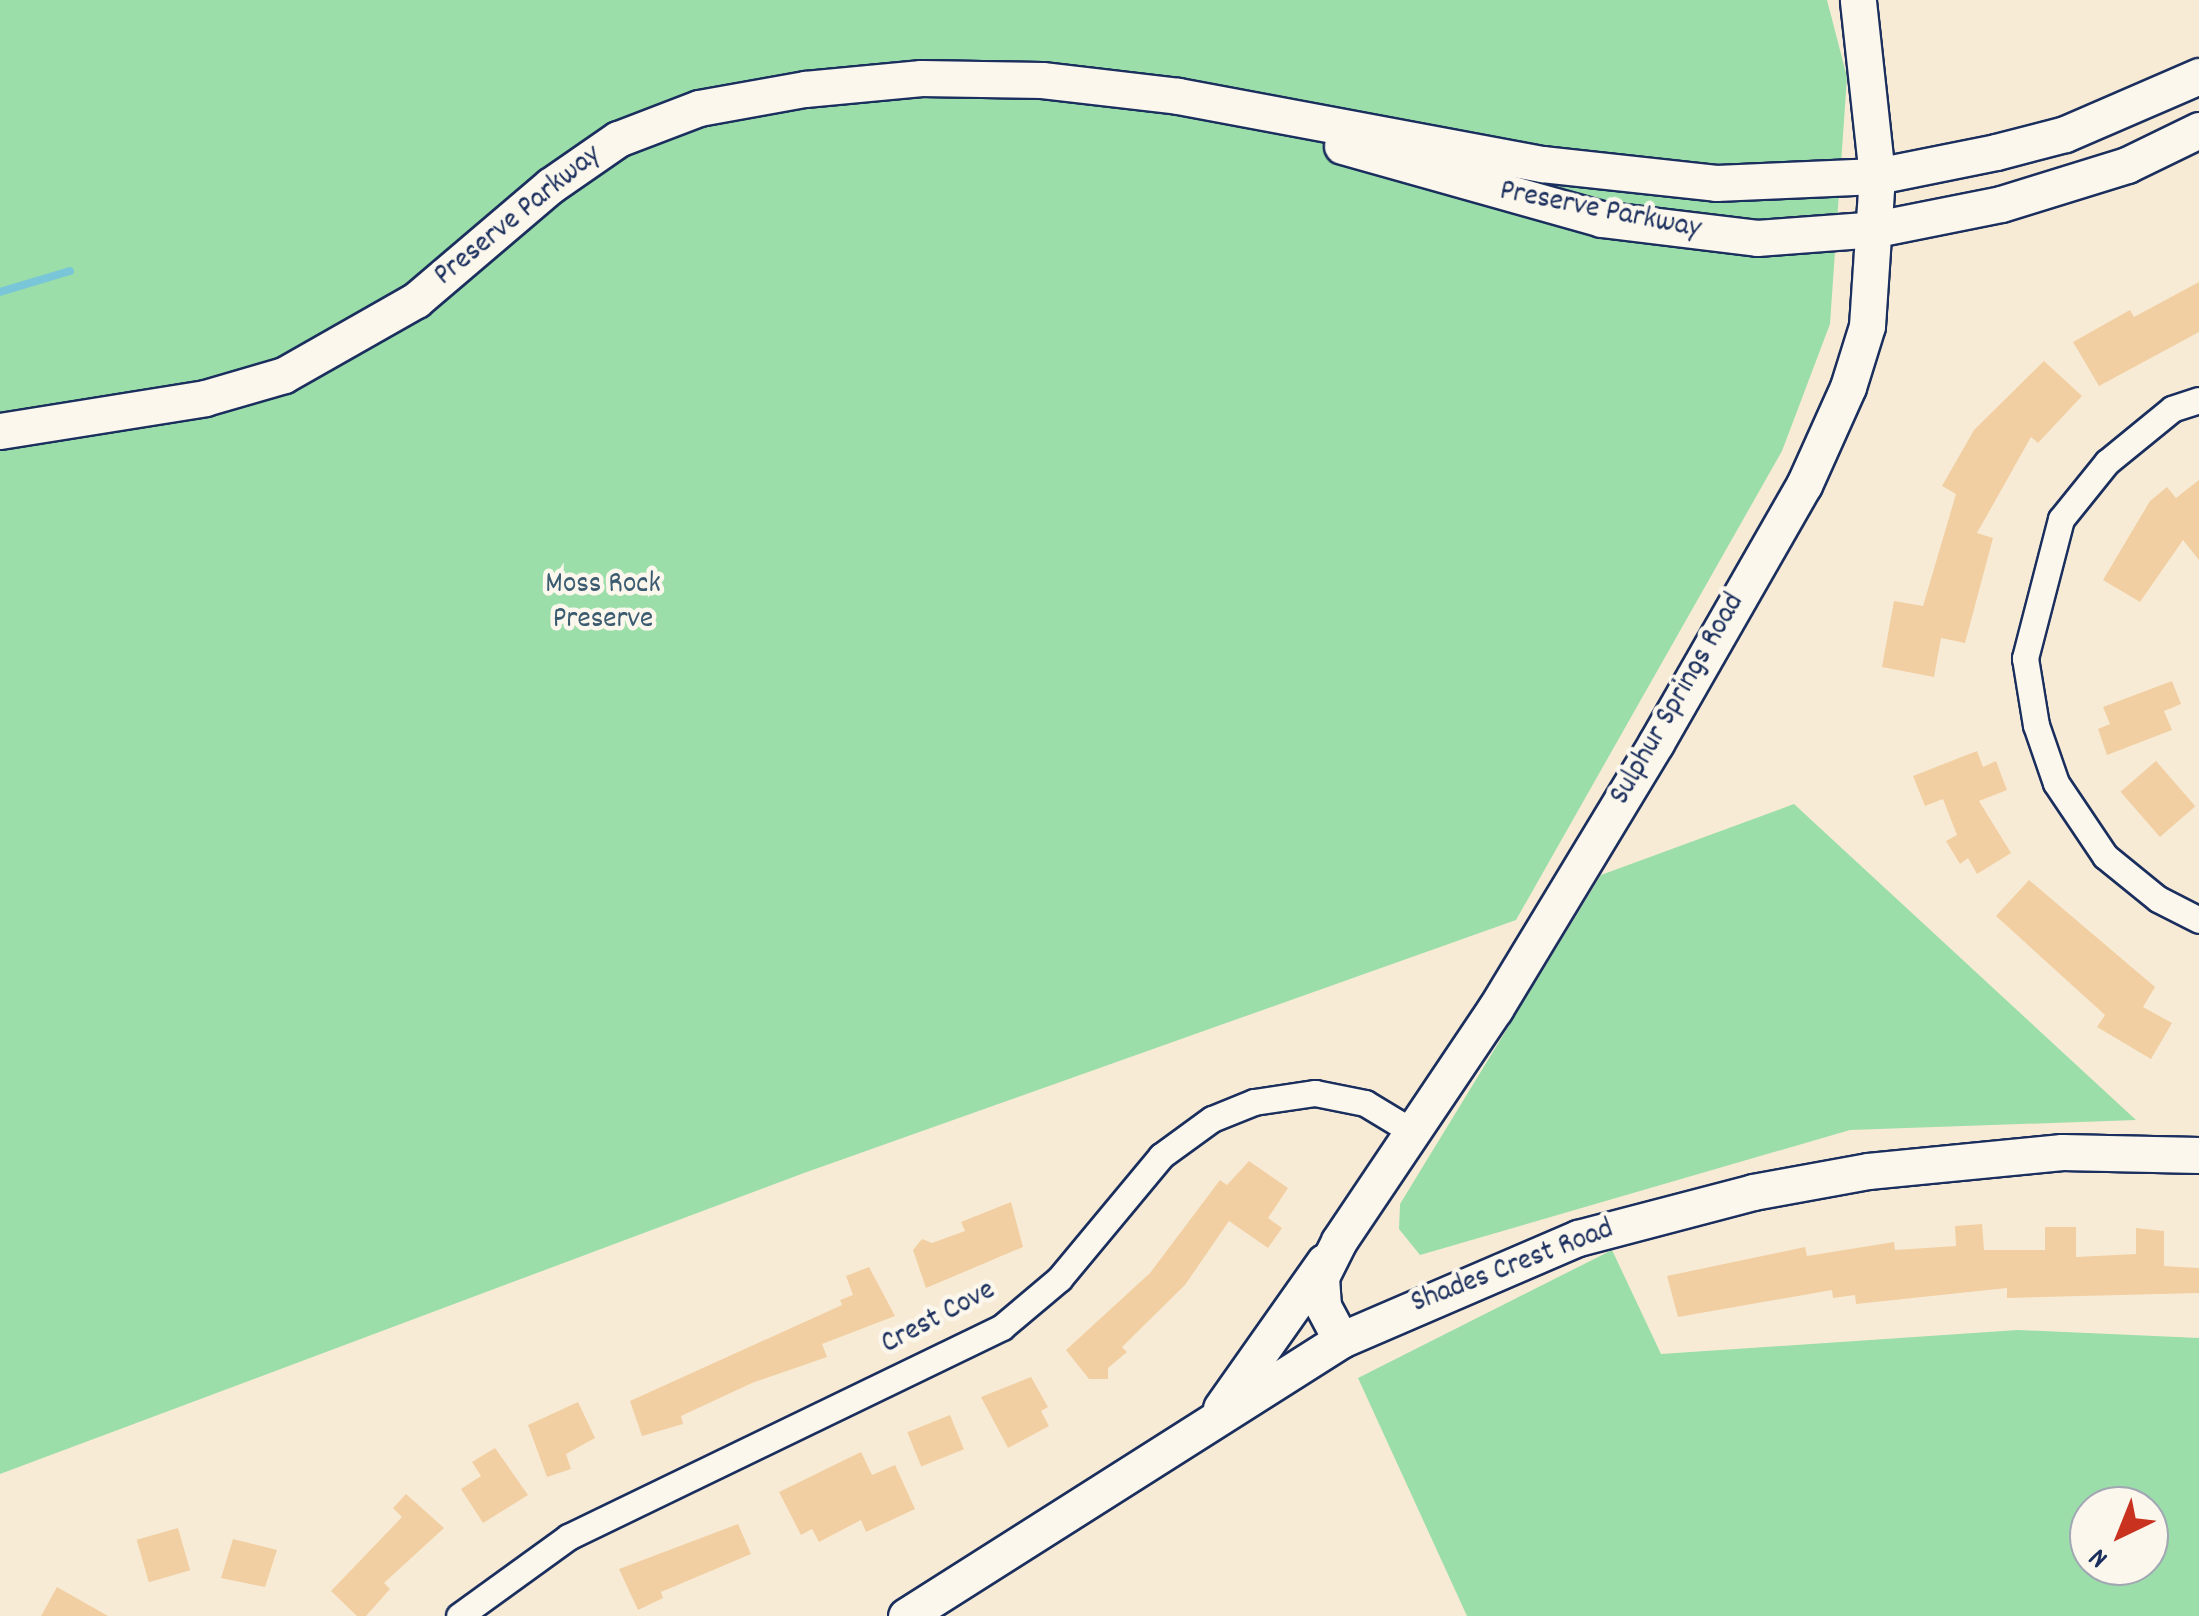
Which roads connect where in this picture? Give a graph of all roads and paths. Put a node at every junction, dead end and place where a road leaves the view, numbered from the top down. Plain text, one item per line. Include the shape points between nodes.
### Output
1 (1858, 0) edge
2 (2199, 76) edge
3 (1178, 96) junction
4 (2199, 130) edge
5 (1877, 176) junction
6 (1876, 229) junction
7 (2199, 400) edge
8 (0, 431) edge
9 (2199, 920) edge
10 (1414, 1132) junction
11 (2199, 1155) edge
12 (1339, 1241) junction
13 (1340, 1340) junction
14 (1213, 1419) junction
15 (458, 1616) edge
16 (906, 1616) edge

1 - 5 street, Sulphur Springs Road
2 - 5 street, Preserve Parkway via 2065,134
3 - 5 street, Preserve Parkway via 1542,164 1672,180
3 - 6 street, Preserve Parkway via 1600,219 1757,238
3 - 8 street, Preserve Parkway via 1042,80 921,78 699,108 618,139 550,186 416,300 284,375 205,398
4 - 6 street, Preserve Parkway via 2127,165 2001,204
5 - 6 street, Sulphur Springs Road
6 - 10 street, Sulphur Springs Road via 1867,326 1804,485 1566,893
7 - 9 street via 2172,409 2107,462 2061,519 2025,658 2036,726 2056,783 2105,856 2158,899
10 - 12 street, Sulphur Springs Road
10 - 15 street, Crest Cove via 1365,1103 1315,1093 1268,1099 1212,1119 1161,1156 1059,1280 1002,1326 568,1537
11 - 13 street, Shades Crest Road via 2062,1152 1959,1160 1752,1192 1578,1238
12 - 13 street, Sulphur Springs Road via 1320,1276 1323,1306
12 - 14 street
13 - 14 street, Shades Crest Road
14 - 16 street, Shades Crest Road

